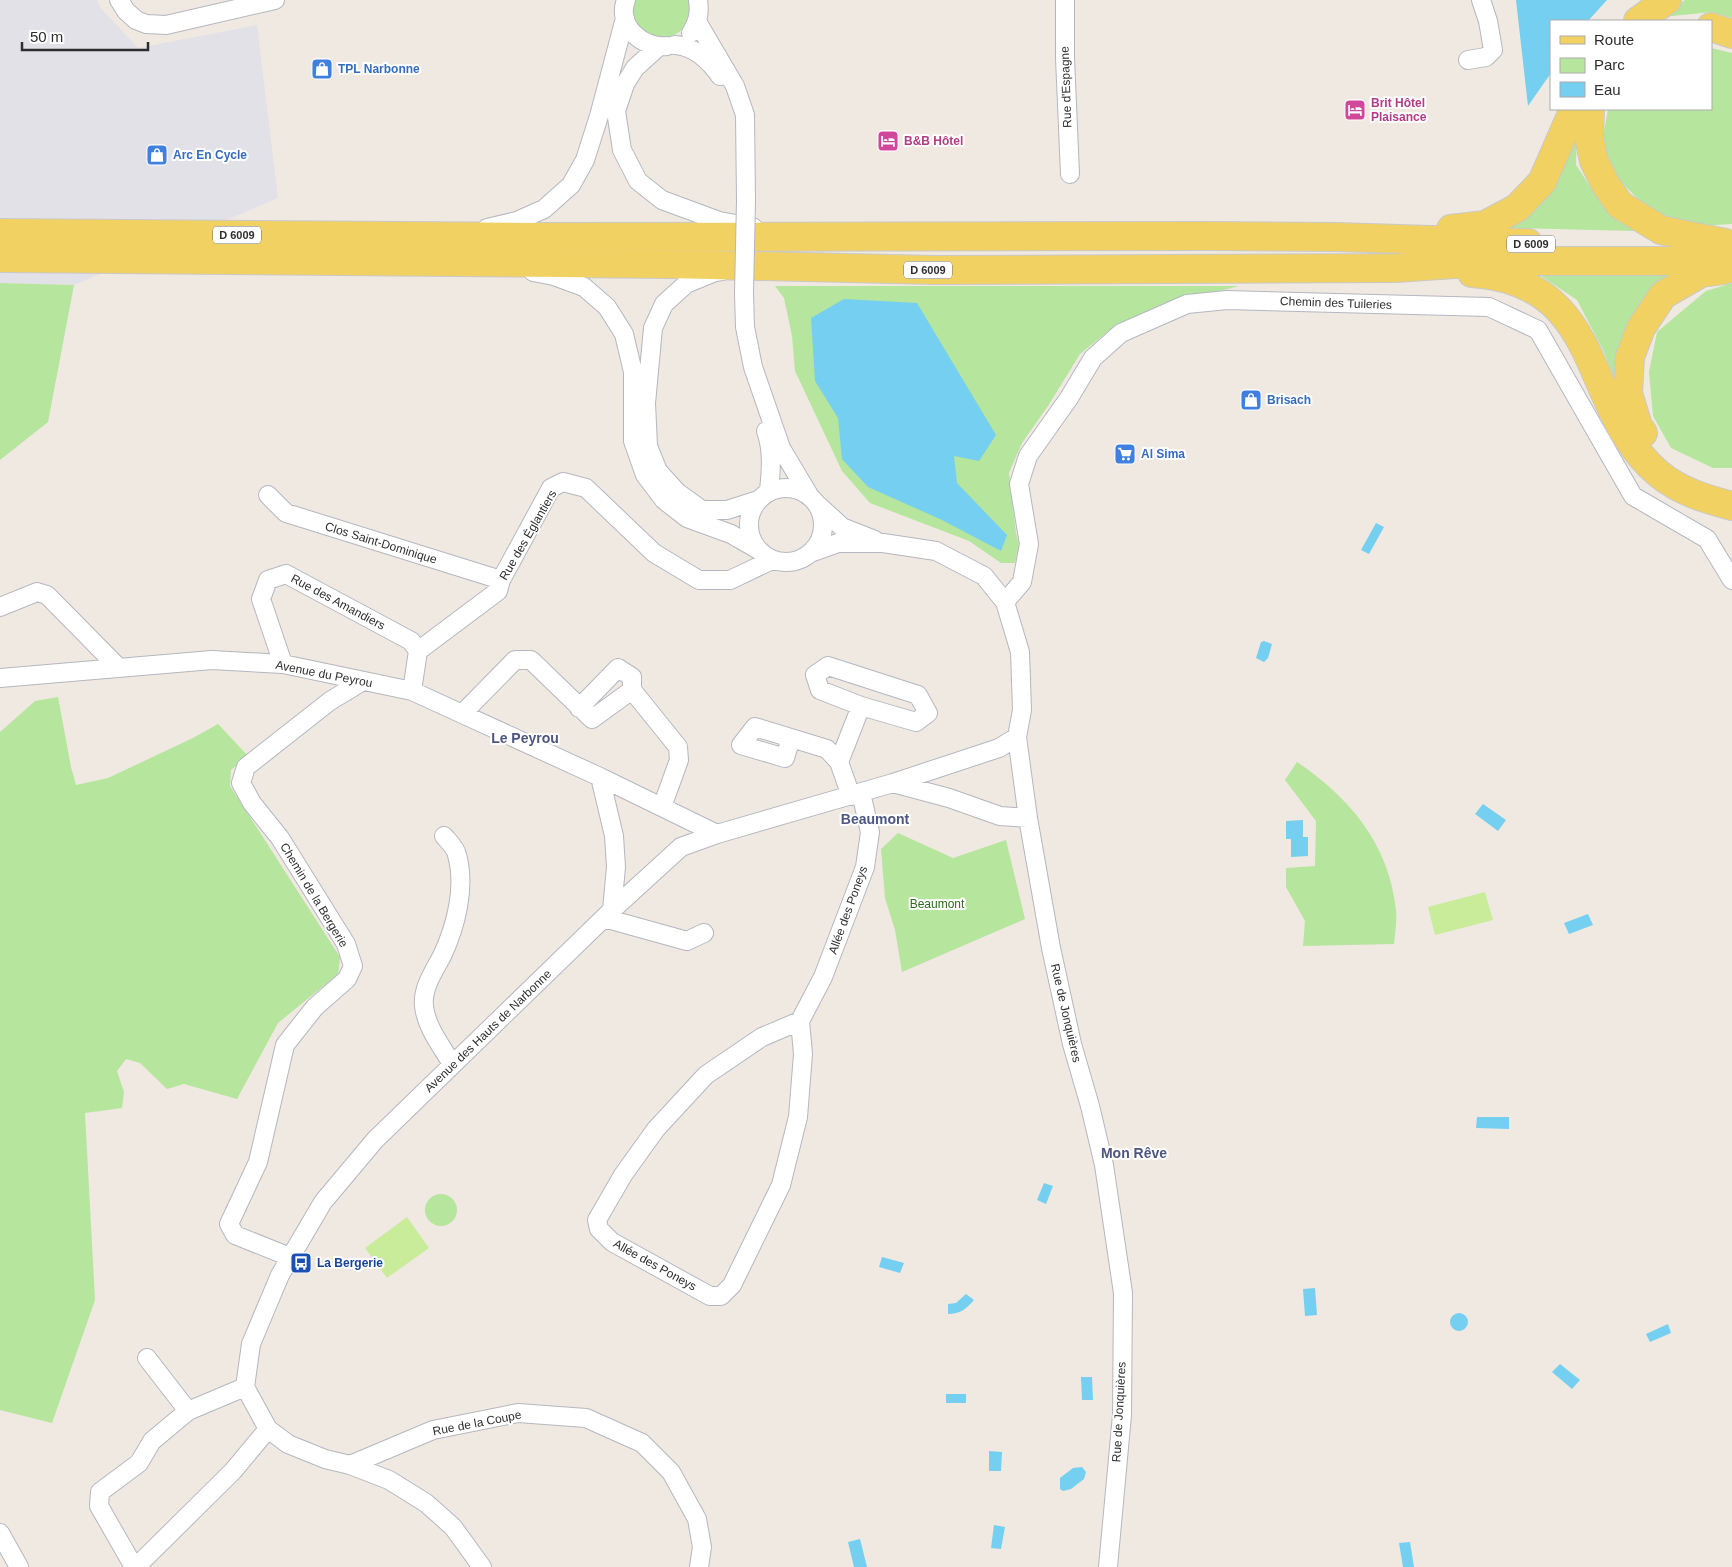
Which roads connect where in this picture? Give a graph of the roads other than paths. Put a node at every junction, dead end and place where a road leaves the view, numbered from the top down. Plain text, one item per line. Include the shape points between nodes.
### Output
1 (118, 0) edge
2 (275, 0) edge
3 (698, 0) edge
4 (1065, 0) edge
5 (1481, 0) edge
6 (1667, 0) edge
7 (624, 5) edge
8 (1639, 20) edge
9 (698, 23) junction
10 (1712, 27) edge
11 (1732, 34) edge
12 (667, 46) junction
13 (1468, 60) dead end
14 (1574, 110) edge
15 (1590, 110) edge
16 (1070, 174) dead end
17 (741, 201) junction
18 (0, 233) edge
19 (446, 236) junction
20 (813, 236) junction
21 (1336, 237) junction
22 (1730, 254) edge
23 (0, 258) edge
24 (484, 262) junction
25 (768, 266) junction
26 (1396, 268) junction
27 (739, 294) junction
28 (1732, 487) edge
29 (268, 495) dead end
30 (763, 495) junction
31 (814, 500) junction
32 (1732, 506) edge
33 (883, 542) junction
34 (757, 549) junction
35 (810, 554) junction
36 (772, 560) junction
37 (501, 580) junction
38 (1732, 580) edge
39 (1006, 602) junction
40 (0, 607) edge
41 (418, 650) junction
42 (283, 664) junction
43 (118, 667) junction
44 (0, 678) edge
45 (363, 681) junction
46 (632, 690) junction
47 (412, 691) junction
48 (861, 706) junction
49 (580, 708) junction
50 (462, 714) junction
51 (1017, 737) junction
52 (791, 738) dead end
53 (839, 762) junction
54 (600, 777) junction
55 (893, 783) junction
56 (856, 794) junction
57 (662, 807) junction
58 (1028, 818) junction
59 (717, 834) junction
60 (444, 836) dead end
61 (608, 914) junction
62 (704, 933) dead end
63 (800, 1021) junction
64 (452, 1064) junction
65 (290, 1257) junction
66 (147, 1358) dead end
67 (245, 1387) junction
68 (188, 1411) junction
69 (268, 1429) junction
70 (350, 1465) junction
71 (0, 1533) edge
72 (19, 1567) edge
73 (135, 1567) edge
74 (482, 1567) edge
75 (699, 1567) edge
76 (1108, 1567) edge

1 - 2 street via 136,20 166,25
3 - 9 street
4 - 16 street, Rue d'Espagne
5 - 13 street via 1494,50 1486,57
6 - 8 main road
7 - 12 street via 631,31 640,40
7 - 19 street via 599,116 585,160 570,185 544,208 517,221
9 - 12 street via 690,35
9 - 17 street via 736,86 745,115
10 - 11 main road
12 - 17 street via 685,46 712,64 729,90 735,120
12 - 20 street via 635,68 625,84 616,111 622,150 638,181 662,200 719,222
14 - 21 main road via 1542,182 1518,208 1485,225
15 - 22 main road via 1589,137 1594,161 1620,205 1661,230
17 - 27 street, bridge
18 - 19 main road, D 6009
19 - 20 main road, D 6009
20 - 21 main road, D 6009
21 - 22 main road, D 6009 via 1620,246
22 - 26 main road, D 6009 via 1498,261
22 - 28 main road via 1663,295 1641,328 1630,357 1628,393 1638,426 1659,455 1687,476 1716,486
23 - 24 main road, D 6009
24 - 25 main road, D 6009
24 - 34 street via 554,276 584,287 607,307 624,334 633,372 633,441 645,475 664,500 687,518 731,534
25 - 26 main road, D 6009 via 935,270
25 - 30 street via 715,272 686,284 664,304 653,328 646,403 648,446 658,471 677,492 702,510 728,510
26 - 32 main road via 1478,274 1506,279 1542,294 1556,305 1573,328 1615,414 1641,456 1675,485 1698,497
27 - 30 street via 738,347 770,442 771,466
27 - 31 street via 753,367 781,448
29 - 37 street, Clos Saint-Dominique via 286,513
30 - 31 street via 789,487
30 - 34 street via 752,508 749,519 749,529
31 - 33 street, Rue de Jonquières via 842,527
31 - 35 street via 823,516 824,526 817,546
33 - 35 street, Rue de Jonquières via 838,543
33 - 39 street, Rue de Jonquières via 936,551 984,576
34 - 36 street
35 - 36 street via 792,562
36 - 37 street, Rue des Églantiers via 730,580 699,580 654,553 586,488 563,482 551,488
37 - 41 street, Rue des Églantiers via 498,591
38 - 39 street, Chemin des Tuileries via 1707,539 1633,496 1538,330 1489,307 1227,300 1187,304 1121,332 1093,358 1028,456 1019,484 1030,544 1022,582
39 - 51 street, Rue de Jonquières via 1020,652 1022,710
40 - 43 street via 37,592 47,595
41 - 42 street, Rue des Amandiers via 411,641 286,574 268,580 261,599
41 - 47 street
42 - 43 street, Avenue du Peyrou via 212,660
42 - 45 street, Avenue du Peyrou
43 - 44 street, Avenue du Peyrou
45 - 47 street, Avenue du Peyrou
45 - 65 street, Chemin de la Bergerie via 330,701 246,767 241,783 252,803 280,838 346,944 353,966 347,979 315,1007 285,1045 258,1162 229,1224 235,1235
46 - 49 street via 592,719
46 - 49 street via 632,677 618,668
46 - 57 street via 678,747 679,760
47 - 50 street, Avenue du Peyrou
48 - 48 street via 916,722 928,713 918,695 828,666 814,676 820,690
48 - 53 street
49 - 50 street via 531,660 515,660
50 - 54 street, Avenue du Peyrou
51 - 55 street, Avenue des Hauts de Narbonne via 999,748
51 - 58 street, Rue de Jonquières
52 - 53 street via 827,749
53 - 56 street, Allée des Poneys
54 - 57 street, Avenue du Peyrou
54 - 61 street via 614,836 616,867
55 - 56 street, Avenue des Hauts de Narbonne
55 - 58 street via 1000,816
56 - 59 street, Avenue des Hauts de Narbonne
56 - 63 street, Allée des Poneys via 870,832 865,867 823,977
57 - 59 street, Avenue du Peyrou
58 - 76 street, Rue de Jonquières via 1072,1044 1104,1165 1123,1293 1122,1415
59 - 61 street, Avenue des Hauts de Narbonne via 681,847
60 - 64 street via 457,853 460,883 457,911 449,941 426,988 424,1005 430,1026
61 - 62 street via 687,941
61 - 64 street, Avenue des Hauts de Narbonne
63 - 63 street, Allée des Poneys via 762,1036 706,1075 656,1129 623,1175 597,1220 599,1229 612,1242 710,1296 721,1296 732,1285 781,1185 798,1117 803,1054
64 - 65 street, Avenue des Hauts de Narbonne via 375,1140 328,1196
65 - 67 street, Avenue des Hauts de Narbonne via 251,1344
66 - 68 street
67 - 68 street
67 - 69 street
68 - 73 street via 152,1441 139,1463 100,1492 99,1506
69 - 70 street via 288,1444
69 - 73 street via 233,1471
70 - 74 street via 389,1480 426,1503 453,1527
70 - 75 street, Rue de la Coupe via 434,1430 518,1413 586,1418 642,1443 671,1472 697,1519 702,1547
71 - 72 street

